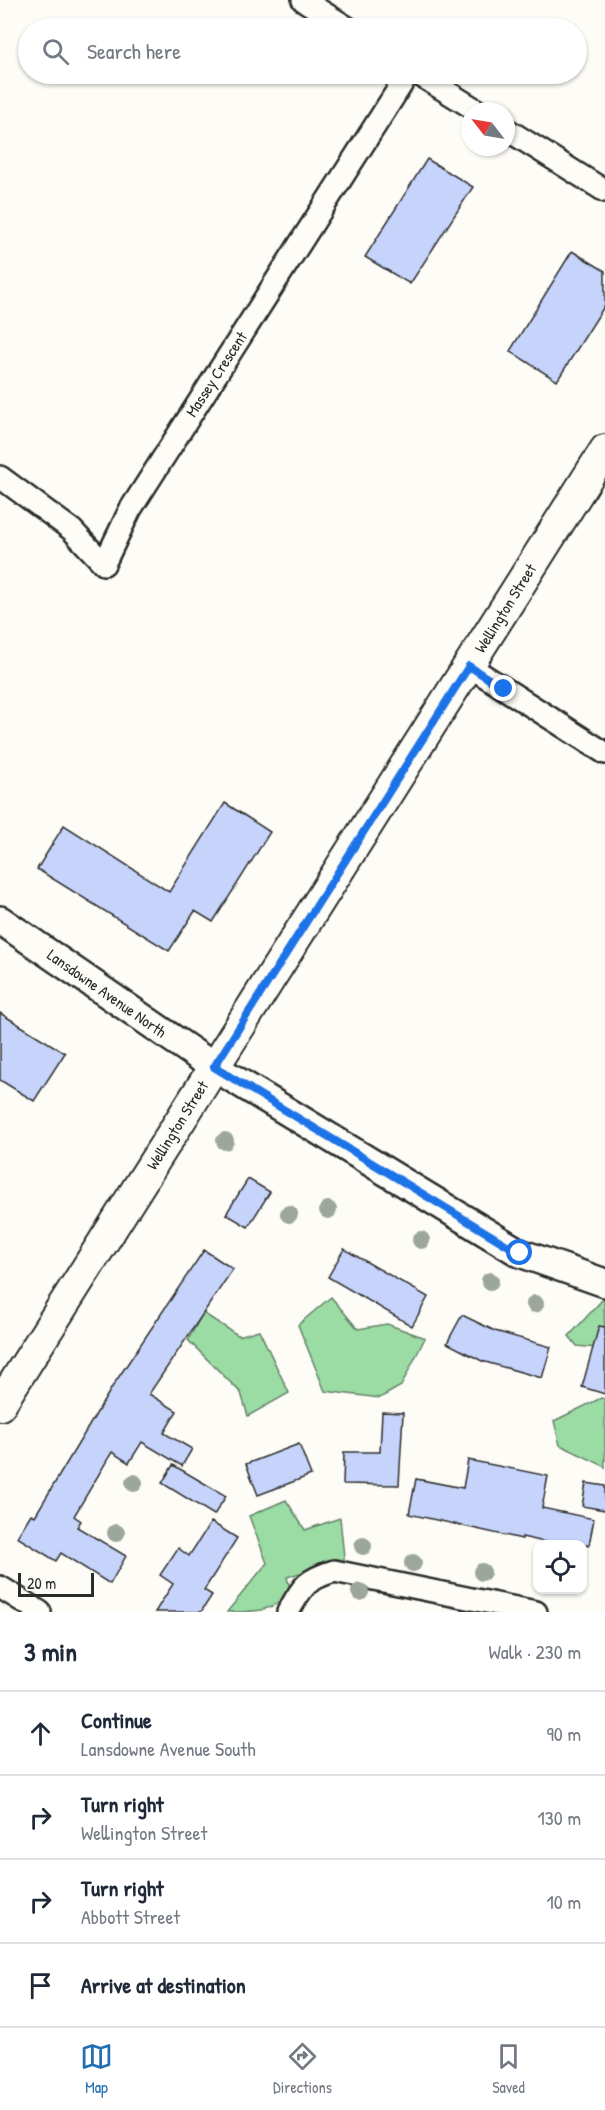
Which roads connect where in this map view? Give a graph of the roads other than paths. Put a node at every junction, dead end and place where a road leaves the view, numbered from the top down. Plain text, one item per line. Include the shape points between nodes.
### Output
1 (303, 0) edge
2 (332, 18) edge
3 (402, 84) edge
4 (434, 84) edge
5 (463, 102) edge
6 (515, 135) edge
7 (605, 191) edge
8 (605, 450) edge
9 (0, 477) edge
10 (469, 666) junction
11 (605, 753) edge
12 (0, 920) edge
13 (214, 1067) junction
14 (605, 1283) edge
15 (0, 1405) edge
16 (0, 1587) edge
17 (40, 1612) edge
18 (288, 1612) edge
19 (536, 1612) edge

1 - 2 street
3 - 9 street, Massey Crescent via 129,510 104,564 72,530
4 - 5 street
6 - 7 street
8 - 10 main road, Wellington Street
10 - 11 street
10 - 13 main road, Wellington Street
12 - 13 street, Lansdowne Avenue North
13 - 14 street, Lansdowne Avenue North via 520,1253
13 - 15 main road, Wellington Street
16 - 17 street
18 - 19 street via 312,1577 334,1571

